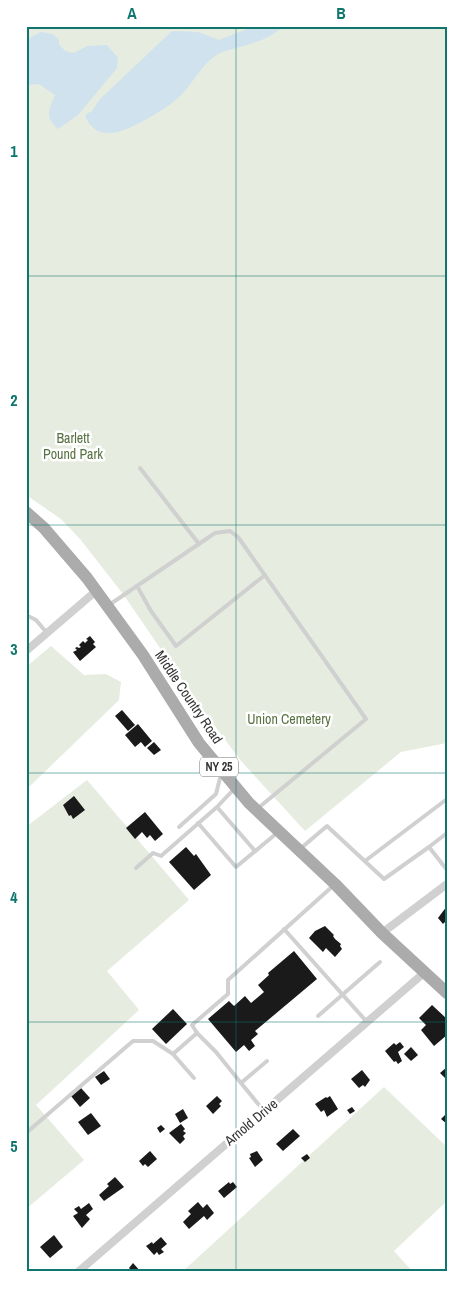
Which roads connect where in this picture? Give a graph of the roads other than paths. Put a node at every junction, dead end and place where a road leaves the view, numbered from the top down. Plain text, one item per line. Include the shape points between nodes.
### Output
1 (140, 468) dead end
2 (26, 512) edge
3 (199, 544) junction
4 (265, 575) junction
5 (137, 586) junction
6 (96, 591) junction
7 (107, 606) junction
8 (26, 615) edge
9 (47, 633) junction
10 (26, 651) edge
11 (222, 771) junction
12 (236, 787) junction
13 (447, 799) edge
14 (217, 807) junction
15 (256, 809) junction
16 (198, 823) junction
17 (179, 827) dead end
18 (279, 831) junction
19 (447, 833) edge
20 (429, 847) junction
21 (298, 850) junction
22 (255, 851) junction
23 (365, 861) junction
24 (136, 868) dead end
25 (447, 870) edge
26 (335, 884) junction
27 (447, 884) edge
28 (284, 929) junction
29 (382, 933) junction
30 (380, 962) dead end
31 (424, 972) junction
32 (342, 994) junction
33 (447, 994) edge
34 (318, 1016) dead end
35 (367, 1022) junction
36 (197, 1033) junction
37 (173, 1054) junction
38 (267, 1061) dead end
39 (194, 1078) dead end
40 (241, 1083) junction
41 (264, 1111) junction
42 (26, 1133) edge
43 (78, 1272) edge

1 - 3 lane
2 - 6 main road, Middle Country Road / NY 25 via 44,528
3 - 4 lane via 215,533 230,530
3 - 5 lane
4 - 5 lane via 176,646
4 - 15 lane via 366,719
5 - 7 lane
6 - 7 main road, Middle Country Road / NY 25
6 - 9 street
7 - 11 main road, Middle Country Road / NY 25 via 199,743
8 - 9 lane via 36,620
9 - 10 street
11 - 12 main road, Middle Country Road / NY 25
11 - 17 lane via 216,794
12 - 14 lane
12 - 15 main road, Middle Country Road / NY 25
13 - 23 lane
14 - 16 lane
14 - 22 lane
15 - 18 main road, Middle Country Road / NY 25
16 - 22 lane via 236,868
16 - 24 lane via 161,856 154,853
18 - 21 main road, Middle Country Road / NY 25
18 - 22 lane
19 - 20 lane
20 - 23 lane via 384,879
20 - 25 lane
21 - 23 lane via 327,826
21 - 26 main road, Middle Country Road / NY 25
26 - 28 lane
26 - 29 main road, Middle Country Road / NY 25
27 - 29 street
28 - 32 lane
28 - 36 lane via 228,980 228,994 192,1025
29 - 31 main road, Middle Country Road / NY 25
30 - 32 lane
31 - 33 main road, Middle Country Road / NY 25
31 - 35 street, Arnold Drive
32 - 34 lane
32 - 35 lane
35 - 41 street, Arnold Drive
36 - 37 lane
36 - 40 lane
37 - 39 lane
37 - 42 lane via 153,1041 133,1041
38 - 40 lane
40 - 41 lane
41 - 43 street, Arnold Drive

